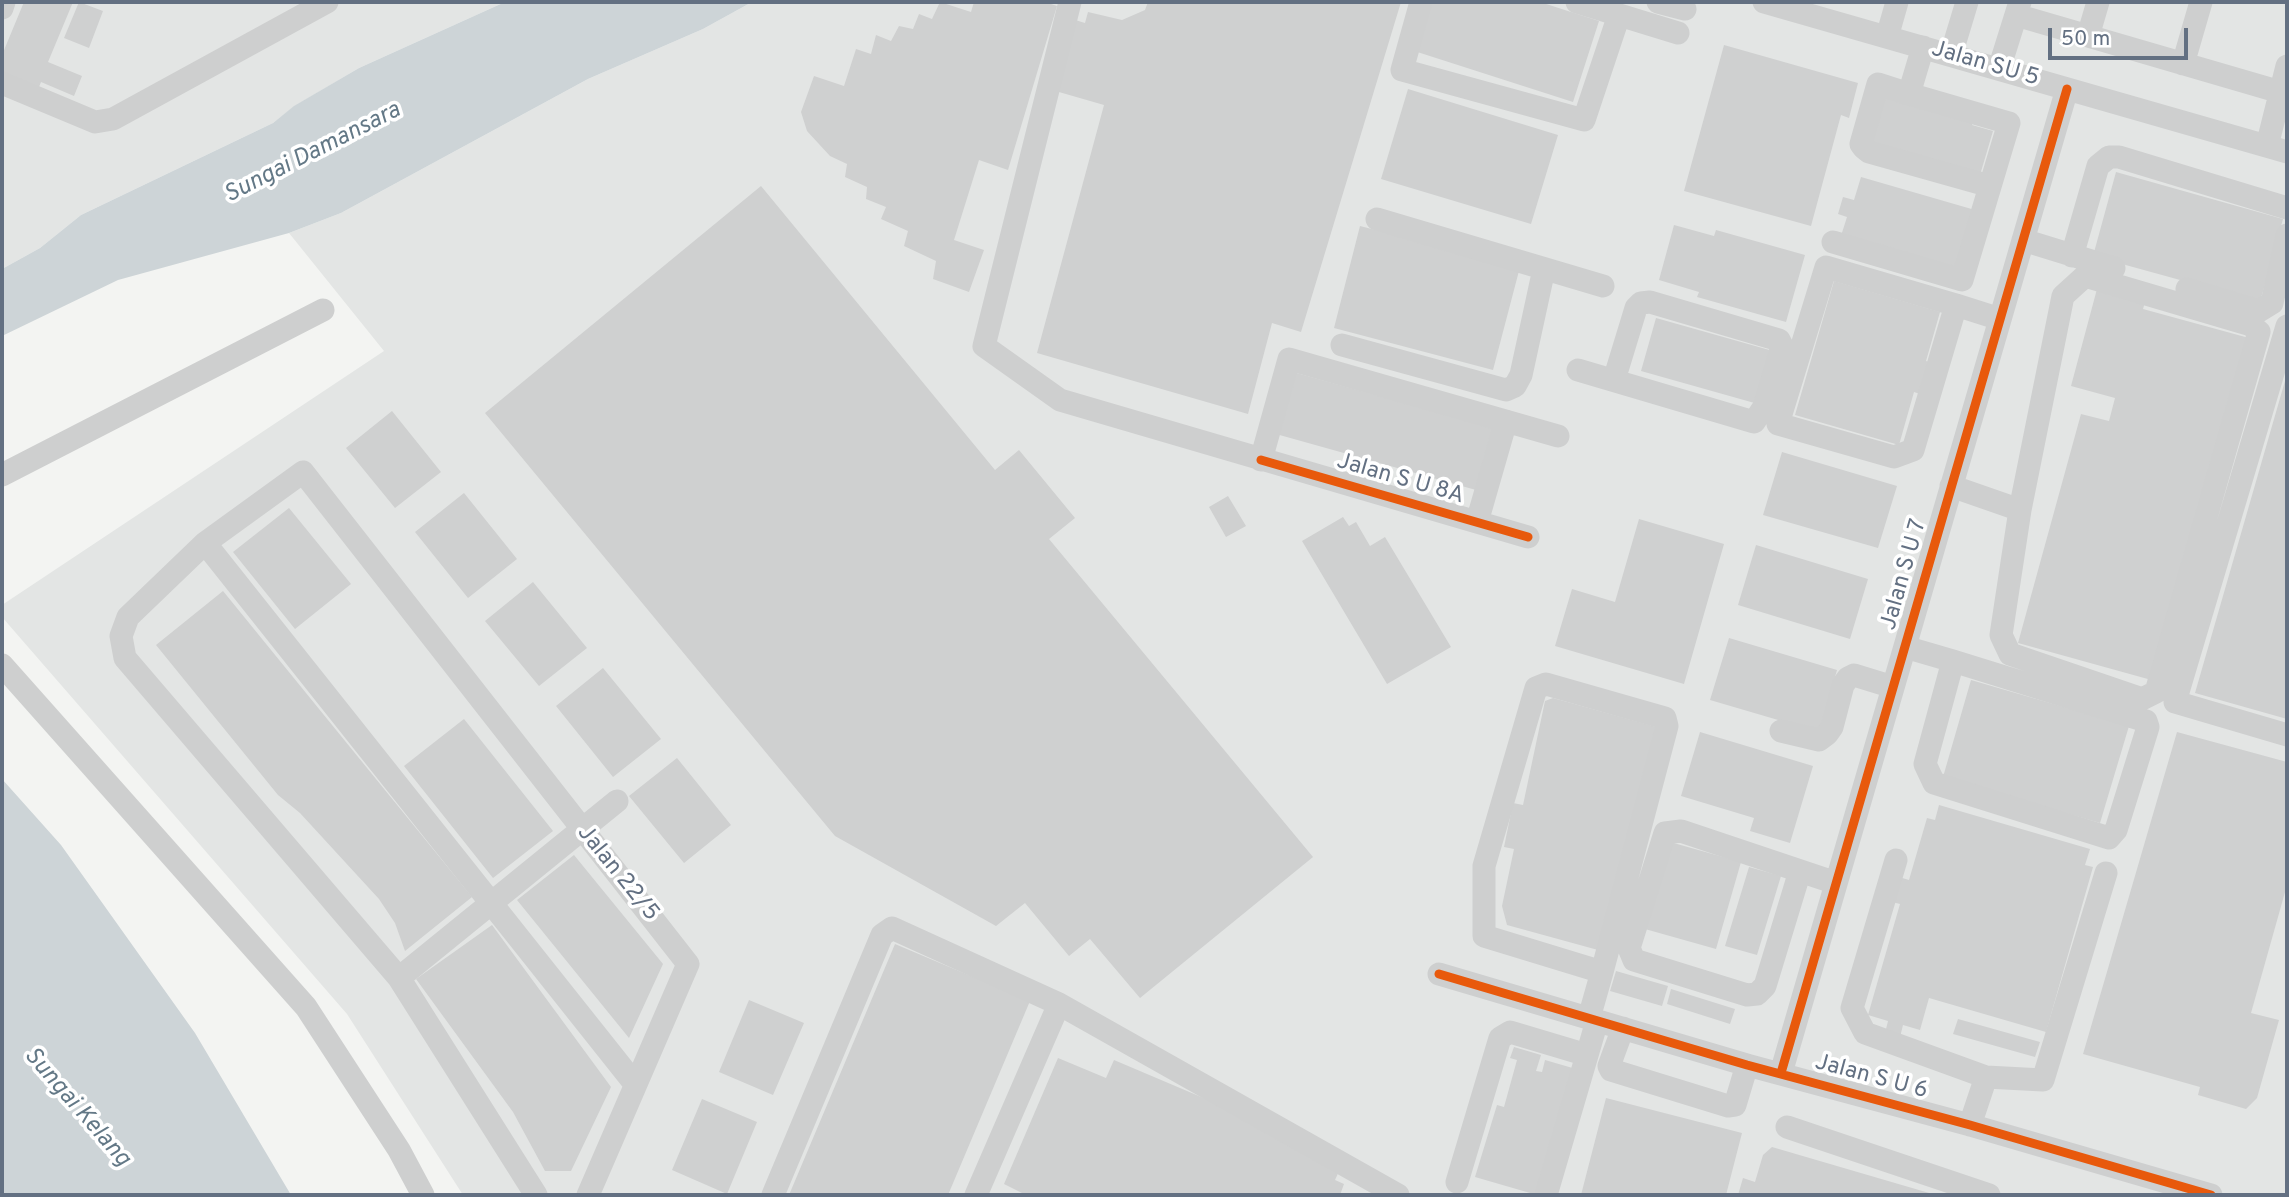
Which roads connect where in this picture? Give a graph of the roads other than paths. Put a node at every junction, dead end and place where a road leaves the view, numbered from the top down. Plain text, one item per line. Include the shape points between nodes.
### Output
1 (4, 2) edge
2 (327, 2) edge
3 (1070, 2) edge
4 (1421, 2) edge
5 (1577, 2) edge
6 (1658, 2) edge
7 (1765, 2) edge
8 (1897, 2) edge
9 (1967, 2) edge
10 (2098, 2) edge
11 (2201, 2) edge
12 (2, 8) edge
13 (1685, 9) dead end
14 (2018, 9) edge
15 (1619, 15) junction
16 (1678, 33) dead end
17 (2088, 36) junction
18 (1887, 37) junction
19 (1923, 47) junction
20 (1951, 55) junction
21 (2183, 64) junction
22 (2287, 66) edge
23 (1999, 69) junction
24 (2, 83) edge
25 (2067, 89) junction
26 (2283, 93) edge
27 (1909, 94) junction
28 (2277, 149) edge
29 (1990, 186) junction
30 (2287, 208) edge
31 (1377, 219) dead end
32 (2287, 235) edge
33 (2023, 240) junction
34 (1832, 242) dead end
35 (2072, 256) junction
36 (1544, 269) junction
37 (1603, 286) dead end
38 (1956, 305) junction
39 (323, 310) dead end
40 (2000, 319) junction
41 (2287, 326) edge
42 (1342, 345) dead end
43 (1578, 370) dead end
44 (1614, 380) junction
45 (1506, 421) junction
46 (1558, 436) dead end
47 (1261, 460) junction
48 (2, 475) edge
49 (1951, 486) junction
50 (2020, 510) junction
51 (1477, 522) junction
52 (1528, 537) dead end
53 (205, 543) junction
54 (1905, 647) junction
55 (1953, 662) junction
56 (2, 665) edge
57 (1893, 687) junction
58 (1781, 731) dead end
59 (2287, 735) edge
60 (617, 801) dead end
61 (583, 831) junction
62 (1896, 860) dead end
63 (1801, 871) junction
64 (2106, 873) dead end
65 (1836, 883) junction
66 (492, 904) junction
67 (1602, 972) junction
68 (1439, 974) dead end
69 (399, 978) junction
70 (1059, 1004) junction
71 (1593, 1019) junction
72 (1623, 1028) junction
73 (1587, 1055) junction
74 (1747, 1065) junction
75 (1781, 1073) junction
76 (1986, 1077) junction
77 (635, 1084) junction
78 (1970, 1125) junction
79 (1787, 1127) dead end
80 (1457, 1182) dead end
81 (423, 1195) edge
82 (536, 1195) edge
83 (589, 1195) edge
84 (773, 1195) edge
85 (976, 1195) edge
86 (1398, 1195) edge
87 (1546, 1195) edge
88 (1989, 1195) edge
89 (2211, 1195) edge

1 - 12 street
2 - 24 street via 113,119 95,122
3 - 47 street, Jalan S U 8A via 984,346 1060,400
4 - 15 street via 1402,70 1584,120
5 - 15 street
6 - 13 street
7 - 18 street, Jalan SU 5
8 - 18 street
9 - 20 street
10 - 17 street
11 - 21 street
14 - 17 street
14 - 23 street
15 - 16 street
17 - 21 street
18 - 19 street, Jalan SU 5
19 - 20 street, Jalan SU 5
19 - 27 street
20 - 23 street, Jalan SU 5
21 - 26 street
22 - 26 street
23 - 25 street, Jalan SU 5
25 - 28 street, Jalan SU 5
25 - 33 street, Jalan S U 7
26 - 28 street
27 - 29 street via 2008,123
27 - 29 street via 1878,84 1861,144 1864,148
29 - 34 street via 1962,280
30 - 35 street via 2109,157 2098,166
31 - 36 street
32 - 35 street via 2272,303 2259,311
33 - 35 street
33 - 40 street, Jalan S U 7
36 - 37 street
36 - 42 street via 1521,375 1515,386 1506,390
38 - 38 street via 1913,450 1895,457 1778,424 1826,267
38 - 40 street
39 - 48 street
40 - 49 street, Jalan S U 7
41 - 59 street via 2175,702
43 - 44 street
44 - 44 street via 1641,303 1779,340 1783,346 1764,407 1754,422
45 - 46 street
45 - 47 street via 1289,359
45 - 51 street
47 - 51 street, Jalan S U 8A
49 - 50 street
49 - 54 street, Jalan S U 7
50 - 50 street via 2063,296 2085,276 2251,325 2259,332 2156,692 2142,699 2010,654 2001,635
51 - 52 street, Jalan S U 8A
53 - 61 street, Jalan 22/5 via 303,472
53 - 66 street
53 - 69 street via 128,617 121,636 125,658
54 - 55 street
54 - 57 street, Jalan S U 7
55 - 55 street via 1925,764 1934,783 2109,838 2116,830 2148,727 2146,721
56 - 81 street via 306,1007
57 - 58 street via 1854,675 1848,678 1827,734 1819,740
57 - 65 street, Jalan S U 7
60 - 61 street
61 - 66 street
61 - 77 street, Jalan 22/5 via 688,964
62 - 76 street via 1852,1008 1865,1033
63 - 63 street via 1765,986 1757,994 1747,996 1634,960 1629,948 1665,833 1681,831
63 - 65 street
64 - 76 street via 2043,1080
65 - 75 street, Jalan S U 7
66 - 69 street
66 - 77 street
67 - 67 street via 1667,726 1665,718 1546,684 1536,688 1484,866 1484,936
67 - 71 street
68 - 71 street, Jalan S U 6
69 - 82 street
70 - 84 street via 892,928 882,935
70 - 85 street
70 - 86 street
71 - 72 street, Jalan S U 6
71 - 73 street
72 - 74 street, Jalan S U 6
72 - 74 street via 1611,1070 1728,1107 1735,1105
73 - 80 street via 1510,1032 1500,1038
73 - 87 street
74 - 75 street, Jalan S U 6
75 - 78 street, Jalan S U 6
76 - 78 street
77 - 83 street, Jalan 22/5
78 - 89 street, Jalan S U 6
79 - 88 street

